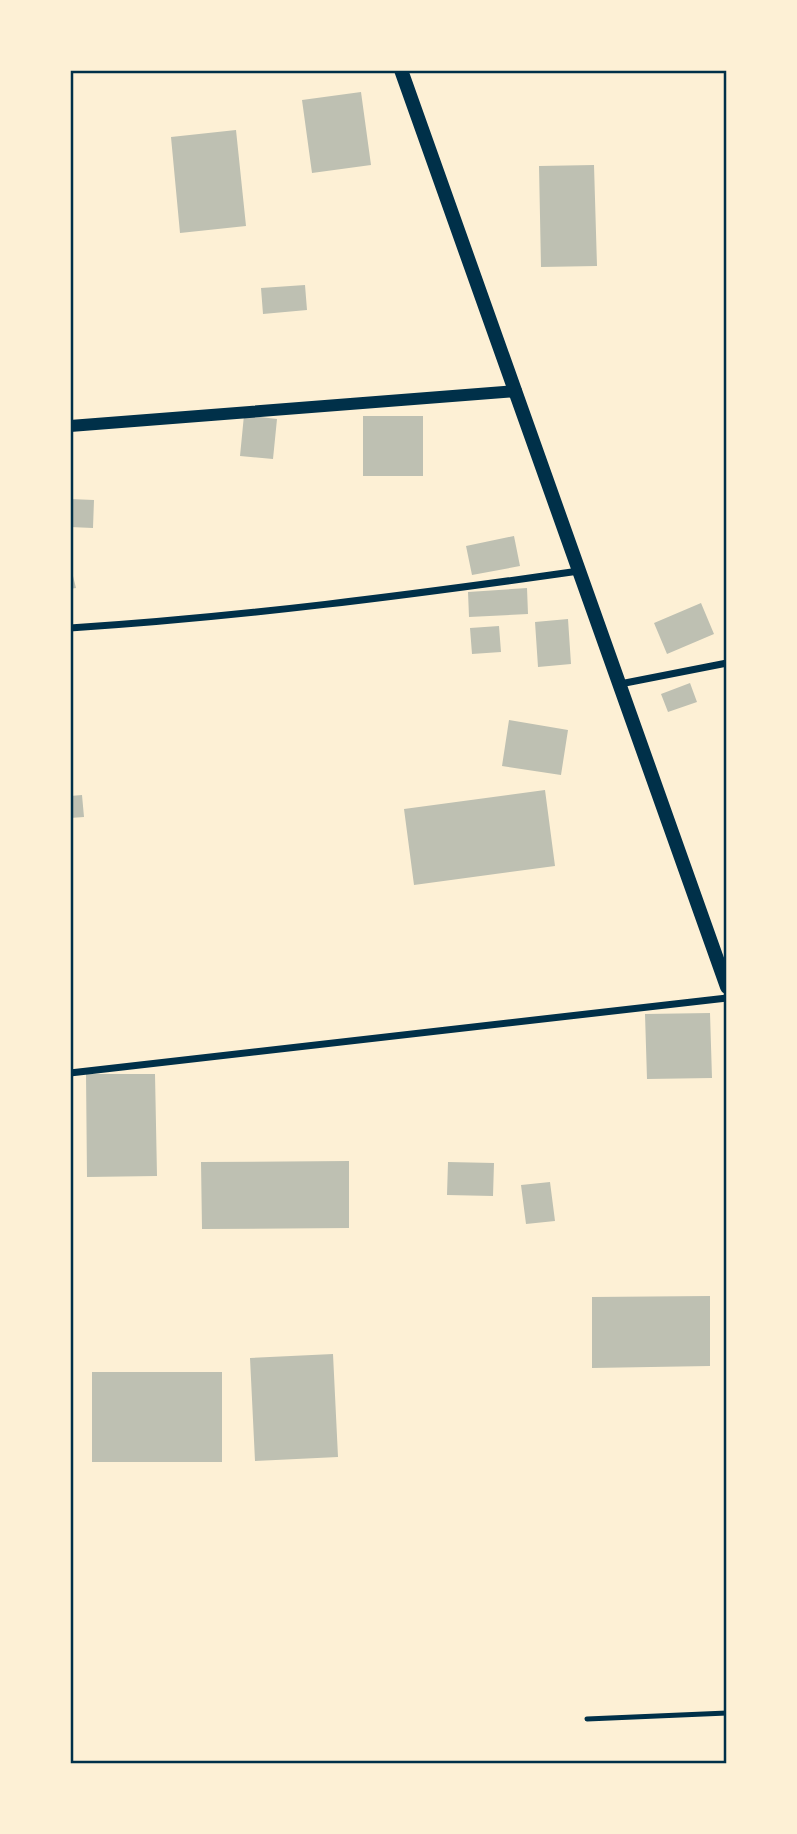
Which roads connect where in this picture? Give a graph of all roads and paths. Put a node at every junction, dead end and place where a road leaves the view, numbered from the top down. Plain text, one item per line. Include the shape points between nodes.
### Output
1 (401, 70) edge
2 (516, 391) junction
3 (70, 426) edge
4 (580, 571) junction
5 (70, 628) edge
6 (727, 663) edge
7 (620, 684) junction
8 (727, 987) edge
9 (727, 998) edge
10 (70, 1073) edge
11 (727, 1713) edge
12 (587, 1719) dead end

1 - 2 main road
2 - 3 street
2 - 4 main road
4 - 5 street via 363,601
4 - 7 main road
6 - 7 street
7 - 8 main road
9 - 10 street
11 - 12 lane

